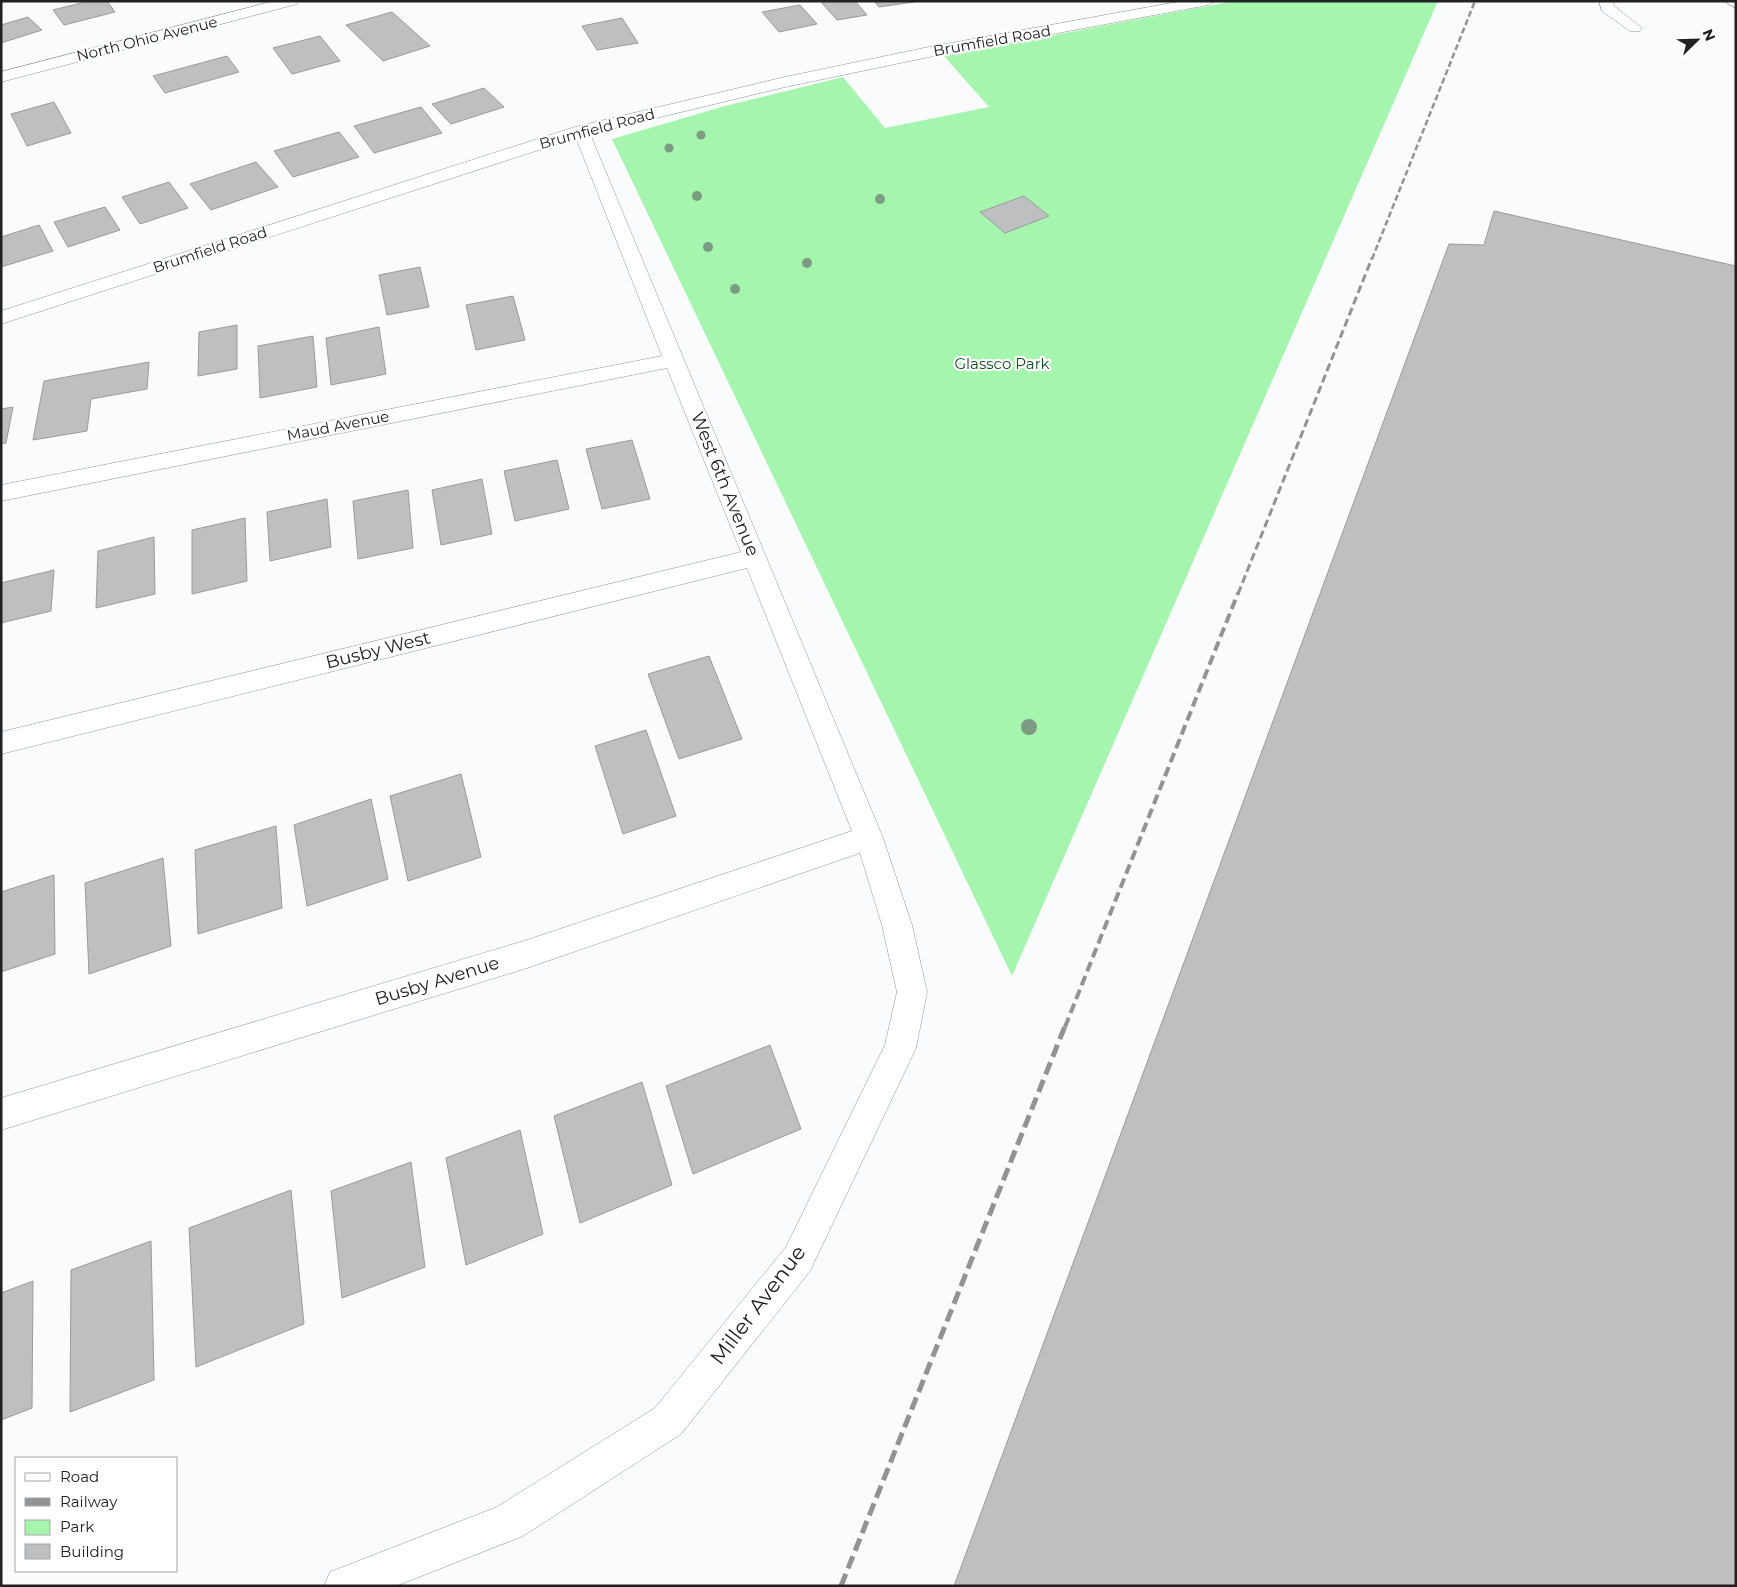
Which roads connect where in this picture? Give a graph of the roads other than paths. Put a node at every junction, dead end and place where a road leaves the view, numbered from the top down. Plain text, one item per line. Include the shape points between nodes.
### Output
1 (292, 1) edge
2 (1208, 1) edge
3 (1606, 1) edge
4 (1731, 1) edge
5 (1736, 4) edge
6 (1635, 28) dead end
7 (1, 77) edge
8 (581, 131) junction
9 (1, 318) edge
10 (674, 360) junction
11 (1, 493) edge
12 (755, 557) junction
13 (1, 743) edge
14 (869, 838) junction
15 (1, 1114) edge
16 (344, 1586) edge

1 - 7 street, North Ohio Avenue
2 - 8 street, Brumfield Road via 929,52 785,82
3 - 6 street via 1607,8
4 - 5 street
8 - 9 street, Brumfield Road
8 - 10 street, West 6th Avenue
10 - 11 street, Maud Avenue
10 - 12 street, West 6th Avenue
12 - 13 street, Busby West
12 - 14 street, West 6th Avenue
14 - 15 street, Busby Avenue via 526,954
14 - 16 street, Miller Avenue via 897,925 912,992 900,1048 798,1259 668,1421 509,1522

